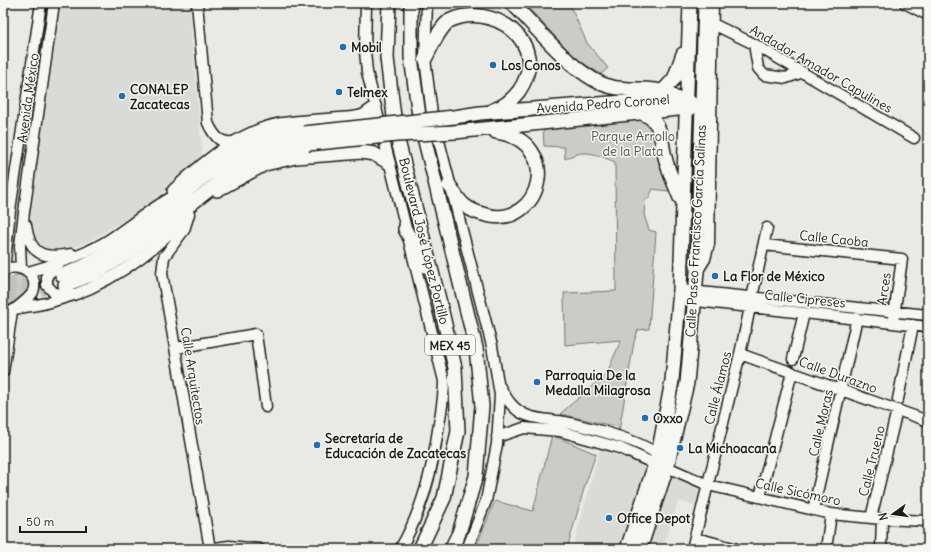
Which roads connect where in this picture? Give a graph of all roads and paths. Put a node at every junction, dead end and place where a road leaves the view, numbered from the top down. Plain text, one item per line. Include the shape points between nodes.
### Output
1 (41, 3) edge
2 (54, 3) edge
3 (197, 3) edge
4 (366, 3) edge
5 (389, 3) edge
6 (411, 3) edge
7 (427, 3) edge
8 (512, 3) edge
9 (690, 3) edge
10 (705, 3) edge
11 (713, 3) edge
12 (905, 3) edge
13 (928, 14) edge
14 (713, 24) junction
15 (689, 33) junction
16 (754, 44) junction
17 (425, 59) junction
18 (803, 72) junction
19 (703, 88) junction
20 (664, 91) junction
21 (651, 100) junction
22 (681, 102) junction
23 (375, 108) junction
24 (639, 112) junction
25 (480, 113) junction
26 (419, 116) dead end
27 (361, 117) junction
28 (394, 117) dead end
29 (478, 130) junction
30 (306, 138) junction
31 (914, 138) dead end
32 (241, 140) junction
33 (398, 141) dead end
34 (425, 141) dead end
35 (365, 152) junction
36 (388, 162) junction
37 (449, 185) junction
38 (164, 200) junction
39 (193, 200) junction
40 (682, 204) junction
41 (24, 212) junction
42 (698, 216) junction
43 (767, 228) dead end
44 (405, 229) junction
45 (764, 245) junction
46 (452, 250) junction
47 (88, 252) junction
48 (902, 259) joint
49 (69, 260) junction
50 (25, 270) junction
51 (3, 272) edge
52 (697, 272) junction
53 (63, 280) tunnel mouth
54 (77, 293) junction
55 (679, 294) junction
56 (695, 296) junction
57 (751, 301) junction
58 (440, 303) junction
59 (894, 311) junction
60 (10, 312) edge
61 (804, 313) junction
62 (928, 315) edge
63 (857, 318) junction
64 (893, 322) junction
65 (913, 325) junction
66 (928, 327) edge
67 (176, 348) junction
68 (740, 354) junction
69 (793, 358) dead end
70 (3, 372) edge
71 (792, 372) junction
72 (499, 385) junction
73 (842, 389) junction
74 (898, 399) dead end
75 (266, 407) dead end
76 (897, 410) junction
77 (928, 421) edge
78 (603, 432) junction
79 (497, 437) junction
80 (600, 442) junction
81 (660, 462) junction
82 (708, 485) junction
83 (760, 497) junction
84 (813, 510) junction
85 (832, 514) junction
86 (871, 518) junction
87 (882, 519) junction
88 (928, 519) edge
89 (696, 538) junction
90 (209, 549) edge
91 (258, 549) edge
92 (400, 549) edge
93 (420, 549) edge
94 (452, 549) edge
95 (467, 549) edge
96 (627, 549) edge
97 (640, 549) edge
98 (692, 549) edge
99 (737, 549) edge
100 (826, 549) edge
101 (881, 549) edge

1 - 51 street, Avenida México
2 - 41 street, Avenida México
3 - 32 street via 208,123 219,140 226,143
4 - 23 street via 366,65
5 - 28 main road via 387,58
6 - 26 main road via 411,57
7 - 17 street
8 - 20 main road via 574,65 597,82 612,87
9 - 15 main road, Calle Paseo Francisco García Salinas
10 - 19 main road, Calle Paseo Francisco García Salinas
11 - 14 street
12 - 13 street
14 - 16 street, Andador Amador Capulines
14 - 52 street via 709,244 705,259
15 - 20 main road via 678,71
15 - 22 main road, Calle Paseo Francisco García Salinas
16 - 18 street, Andador Amador Capulines
16 - 18 street via 758,68 764,75 786,78
17 - 25 main road via 443,27 455,16 483,10 509,21 521,34 527,48 529,60 526,80 514,98 500,108
17 - 37 street via 432,114
18 - 31 street, Andador Amador Capulines
19 - 22 main road via 693,100
19 - 42 main road, Calle Paseo Francisco García Salinas
20 - 21 main road
20 - 22 main road
21 - 22 main road, Avenida Pedro Coronel
21 - 25 main road, Avenida Pedro Coronel
22 - 24 main road, Avenida Pedro Coronel via 678,109
22 - 40 main road, Calle Paseo Francisco García Salinas
22 - 42 main road via 692,112 694,119 694,185
23 - 27 main road
23 - 36 street
24 - 29 main road, Avenida Pedro Coronel
24 - 40 main road via 655,121 659,128 665,157
25 - 30 main road, Avenida Pedro Coronel, bridge
27 - 32 main road via 280,125
27 - 35 main road via 368,133
29 - 30 main road, Avenida Pedro Coronel, bridge
29 - 37 main road via 514,136 530,148 538,170 537,188 532,198 518,211 493,217 477,213 464,205
30 - 39 main road, Avenida Pedro Coronel via 278,138 248,149 220,166
32 - 38 main road via 194,173
33 - 58 main road, Boulevard José López Portillo / MEX 45
34 - 46 main road, Boulevard José López Portillo / MEX 45
35 - 36 main road
35 - 39 main road via 280,160 253,170 216,191
36 - 44 street
37 - 46 main road
37 - 72 street via 492,346
38 - 39 street, Avenida Pedro Coronel
38 - 47 street, Avenida Pedro Coronel
39 - 53 main road, Avenida Pedro Coronel via 130,252 94,274
39 - 54 street, Avenida Pedro Coronel via 162,241 114,275
39 - 67 street, Calle Arquitectos via 184,230 163,262 162,274
40 - 55 main road, Calle Paseo Francisco García Salinas
41 - 47 street via 28,239 40,254 57,256
41 - 50 street, Avenida México via 20,246
42 - 52 main road, Calle Paseo Francisco García Salinas
43 - 45 street, Calle Álamos
44 - 58 main road via 424,263
44 - 92 street via 441,365 444,395 435,451 423,500
45 - 48 street, Calle Caoba
45 - 57 street, Calle Álamos
46 - 94 main road, Boulevard José López Portillo / MEX 45 via 476,348 482,406 476,476 460,533
47 - 49 street, Avenida Pedro Coronel
48 - 59 street, Arces
49 - 50 street, Avenida Pedro Coronel
49 - 54 street via 49,272 47,285 59,295
50 - 51 street, Avenida Pedro Coronel via 9,268
50 - 60 street, Avenida México via 33,280 32,294
52 - 56 main road, Calle Paseo Francisco García Salinas
54 - 60 street, Avenida Pedro Coronel
55 - 56 street, Calle Cipreses
55 - 81 main road, Calle Paseo Francisco García Salinas via 672,381
56 - 57 street, Calle Cipreses
56 - 81 main road, Calle Paseo Francisco García Salinas via 687,383
57 - 59 street, Calle Cipreses
57 - 61 street, Calle Cipreses
57 - 68 street, Calle Álamos
58 - 93 main road, Boulevard José López Portillo / MEX 45 via 455,368 458,431 444,498
59 - 62 street, Calle Cipreses
59 - 64 street, Arces
60 - 70 street
61 - 63 street, Calle Cipreses
61 - 69 street
63 - 64 street, Calle Cipreses
63 - 73 street, Calle Moras
64 - 65 street, Calle Cipreses
65 - 66 street, Calle Cipreses
65 - 74 street
67 - 75 street via 256,334
67 - 90 street, Calle Arquitectos
68 - 71 street, Calle Durazno
68 - 82 street, Calle Álamos
71 - 73 street, Calle Durazno
71 - 83 street
72 - 78 street via 513,407 526,416 566,422
72 - 79 street
73 - 76 street, Calle Durazno
73 - 84 street, Calle Moras
76 - 77 street, Calle Durazno
76 - 86 street, Calle Trueno
78 - 80 street
78 - 81 street via 636,443
79 - 80 street via 524,428 560,431
79 - 95 street via 486,501
80 - 81 street
81 - 82 street, Calle Sicómoro
81 - 96 main road, Calle Paseo Francisco García Salinas
81 - 97 main road, Calle Paseo Francisco García Salinas
82 - 83 street, Calle Sicómoro
82 - 89 street, Calle Álamos
83 - 84 street, Calle Sicómoro
84 - 85 street, Calle Sicómoro
85 - 86 street, Calle Sicómoro
85 - 100 street
86 - 87 street, Calle Sicómoro
87 - 88 street, Calle Sicómoro
87 - 101 street
89 - 98 street, Calle Álamos
89 - 99 street
90 - 91 street via 229,546

